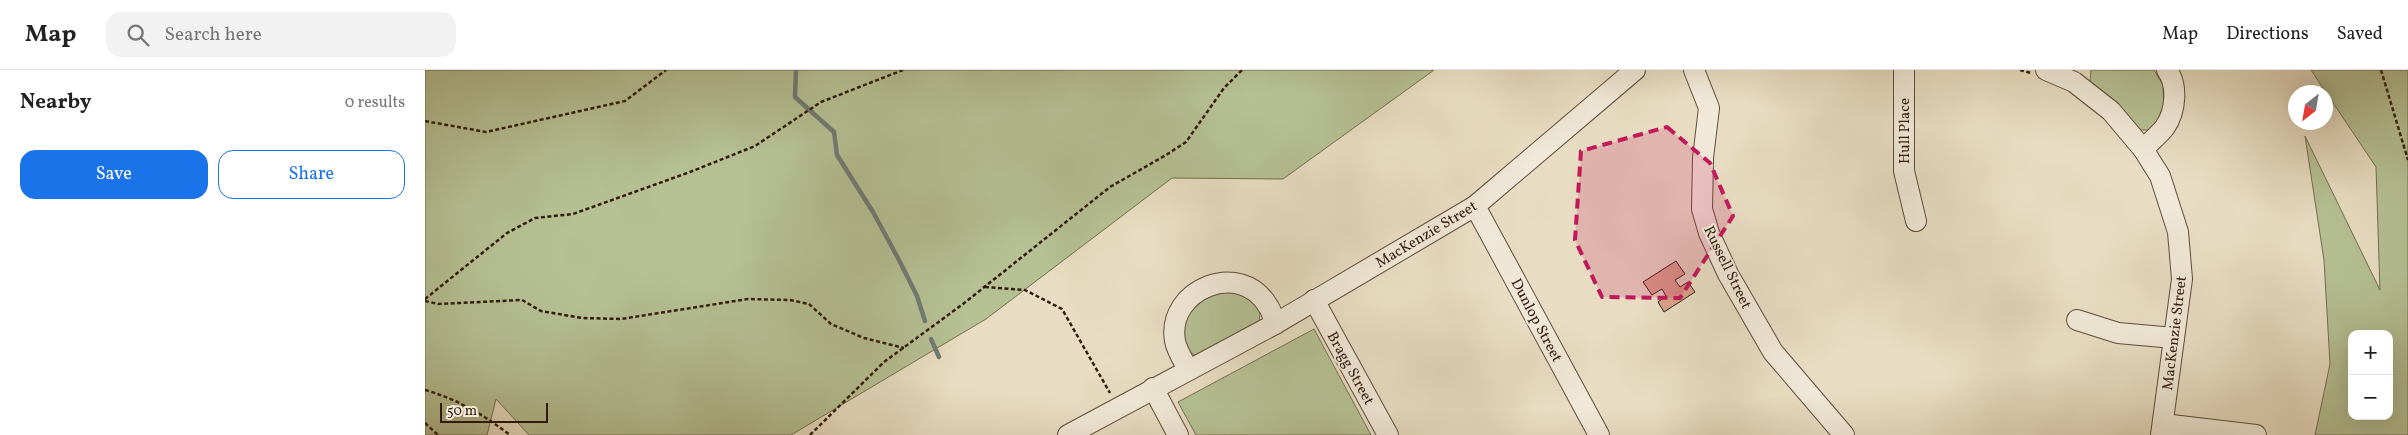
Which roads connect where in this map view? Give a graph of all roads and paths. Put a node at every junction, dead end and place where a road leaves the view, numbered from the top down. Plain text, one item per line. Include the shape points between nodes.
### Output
1 (666, 70) edge
2 (903, 70) edge
3 (1242, 70) edge
4 (1635, 70) edge
5 (1694, 70) edge
6 (1904, 70) edge
7 (2020, 70) edge
8 (2167, 70) edge
9 (2381, 70) edge
10 (2040, 72) edge
11 (2079, 76) edge
12 (425, 121) edge
13 (2143, 149) junction
14 (2408, 160) edge
15 (1475, 206) junction
16 (1916, 221) dead end
17 (985, 287) junction
18 (425, 300) edge
19 (1314, 300) junction
20 (2077, 320) dead end
21 (1275, 324) junction
22 (2174, 338) junction
23 (904, 348) junction
24 (1188, 369) junction
25 (1153, 388) junction
26 (425, 390) edge
27 (1119, 407) junction
28 (425, 423) edge
29 (2162, 430) edge
30 (1832, 432) edge
31 (438, 435) edge
32 (510, 435) edge
33 (810, 435) edge
34 (1068, 435) edge
35 (1178, 435) edge
36 (1388, 435) edge
37 (1599, 435) edge
38 (2256, 435) edge

1 - 12 path via 625,101 485,132
2 - 18 path via 821,102 755,146 573,214 535,218 507,233
3 - 17 path via 1224,88 1185,142 1110,186
4 - 15 street, MacKenzie Street
5 - 30 street, Russell Street via 1709,108 1703,158 1702,209 1709,233 1728,274 1773,352
6 - 16 street, Hull Place via 1903,171
7 - 10 path
8 - 13 street via 2175,90 2172,111 2166,126
9 - 14 path
10 - 11 street, MacKenzie Street
11 - 13 street, MacKenzie Street
13 - 22 street, MacKenzie Street via 2160,176 2178,232 2182,279
15 - 19 street, MacKenzie Street
15 - 37 street, Dunlop Street
17 - 23 path
17 - 27 path via 1025,290 1062,309
18 - 23 path via 438,304 522,300 549,312 582,318 621,319 748,299 790,300 809,304 831,324 864,338
19 - 21 street, MacKenzie Street
19 - 36 street, Bragg Street
20 - 22 street via 2118,333
21 - 24 street, MacKenzie Street
21 - 24 street via 1269,306 1245,286 1224,282 1203,287 1181,308 1175,328 1177,349
22 - 29 street, MacKenzie Street
23 - 33 path via 884,362
24 - 25 street, MacKenzie Street
25 - 27 street, MacKenzie Street
25 - 35 street
26 - 32 path via 443,395 487,417
27 - 34 street, MacKenzie Street
28 - 31 path
29 - 38 street

